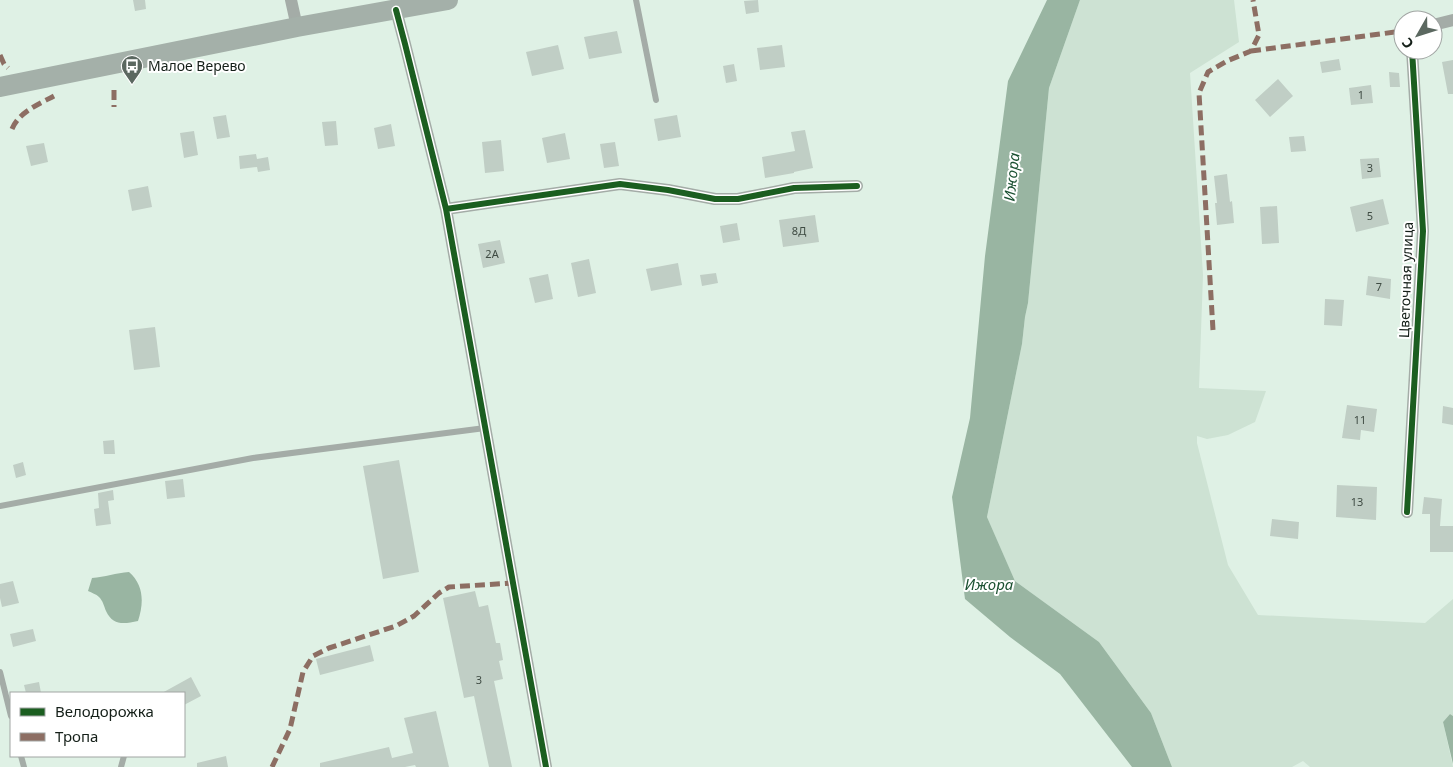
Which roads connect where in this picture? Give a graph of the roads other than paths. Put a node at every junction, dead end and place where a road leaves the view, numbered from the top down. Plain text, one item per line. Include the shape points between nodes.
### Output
1 (291, 0) edge
2 (448, 0) edge
3 (636, 0) edge
4 (396, 10) junction
5 (297, 27) junction
6 (1413, 60) edge
7 (0, 87) edge
8 (656, 100) dead end
9 (857, 186) dead end
10 (446, 209) junction
11 (486, 428) junction
12 (0, 506) edge
13 (1407, 512) dead end
14 (0, 672) edge
15 (10, 712) edge
16 (546, 767) edge

1 - 5 street
2 - 4 main road
3 - 8 lane
4 - 5 main road
4 - 10 street
5 - 7 main road
6 - 13 street, Цветочная улица via 1422,231
9 - 10 street via 794,188 738,199 715,199 620,184
10 - 11 street
11 - 12 lane via 253,458
11 - 16 street
14 - 15 lane

